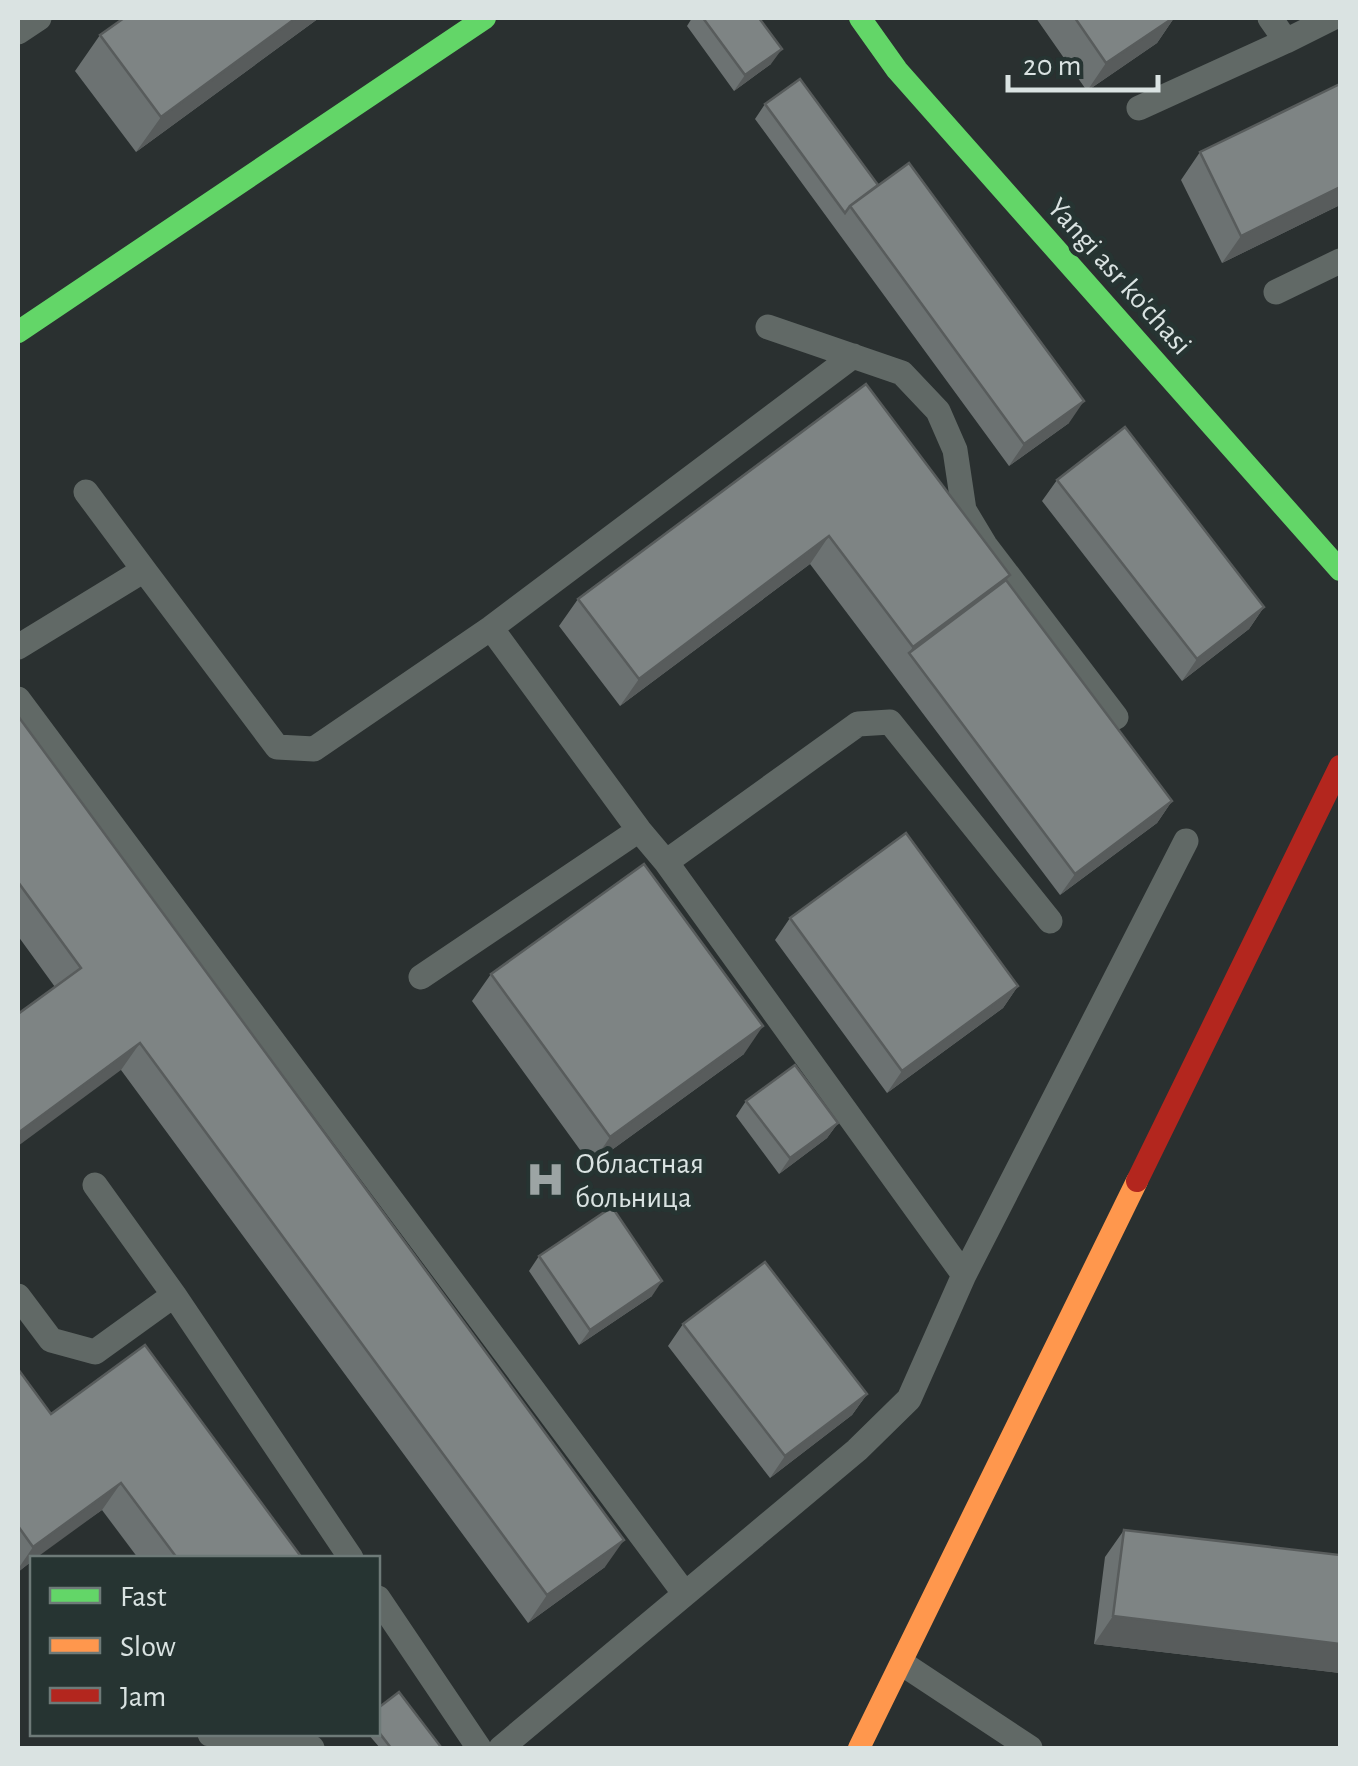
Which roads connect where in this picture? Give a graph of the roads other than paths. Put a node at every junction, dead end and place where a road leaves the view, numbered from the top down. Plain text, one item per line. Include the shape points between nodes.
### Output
1 (39, 18) edge
2 (485, 18) edge
3 (860, 18) edge
4 (1270, 18) edge
5 (1332, 18) edge
6 (18, 32) edge
7 (1286, 40) junction
8 (1139, 108) dead end
9 (1340, 260) edge
10 (1276, 292) dead end
11 (768, 327) dead end
12 (19, 329) edge
13 (853, 356) junction
14 (86, 492) dead end
15 (144, 570) junction
16 (1340, 570) edge
17 (491, 628) junction
18 (18, 647) edge
19 (18, 699) edge
20 (1116, 717) dead end
21 (1340, 766) edge
22 (639, 830) junction
23 (1186, 841) dead end
24 (666, 862) junction
25 (1050, 921) dead end
26 (421, 977) dead end
27 (95, 1184) dead end
28 (964, 1274) junction
29 (174, 1294) junction
30 (18, 1296) edge
31 (350, 1556) edge
32 (686, 1594) junction
33 (380, 1601) edge
34 (903, 1664) junction
35 (218, 1736) edge
36 (312, 1748) edge
37 (479, 1748) edge
38 (501, 1748) edge
39 (860, 1748) edge
40 (1030, 1748) edge

1 - 6 lane
2 - 12 street
3 - 16 street, Yangi asr ko'chasi via 897,70
4 - 7 lane
5 - 7 lane
7 - 8 lane
9 - 10 lane
11 - 13 lane
13 - 17 lane
13 - 20 lane via 902,373 938,410 955,450 964,510
14 - 15 lane
15 - 17 lane via 277,747 314,749
15 - 18 lane
17 - 22 lane
19 - 32 lane
21 - 34 street
22 - 24 lane
22 - 26 lane
23 - 28 lane
24 - 25 lane via 858,724 890,722
24 - 28 lane
27 - 29 lane
28 - 32 lane via 910,1399
29 - 30 lane via 95,1352 50,1340
29 - 31 lane
32 - 38 lane
33 - 37 lane
34 - 39 street
34 - 40 lane
35 - 36 lane

